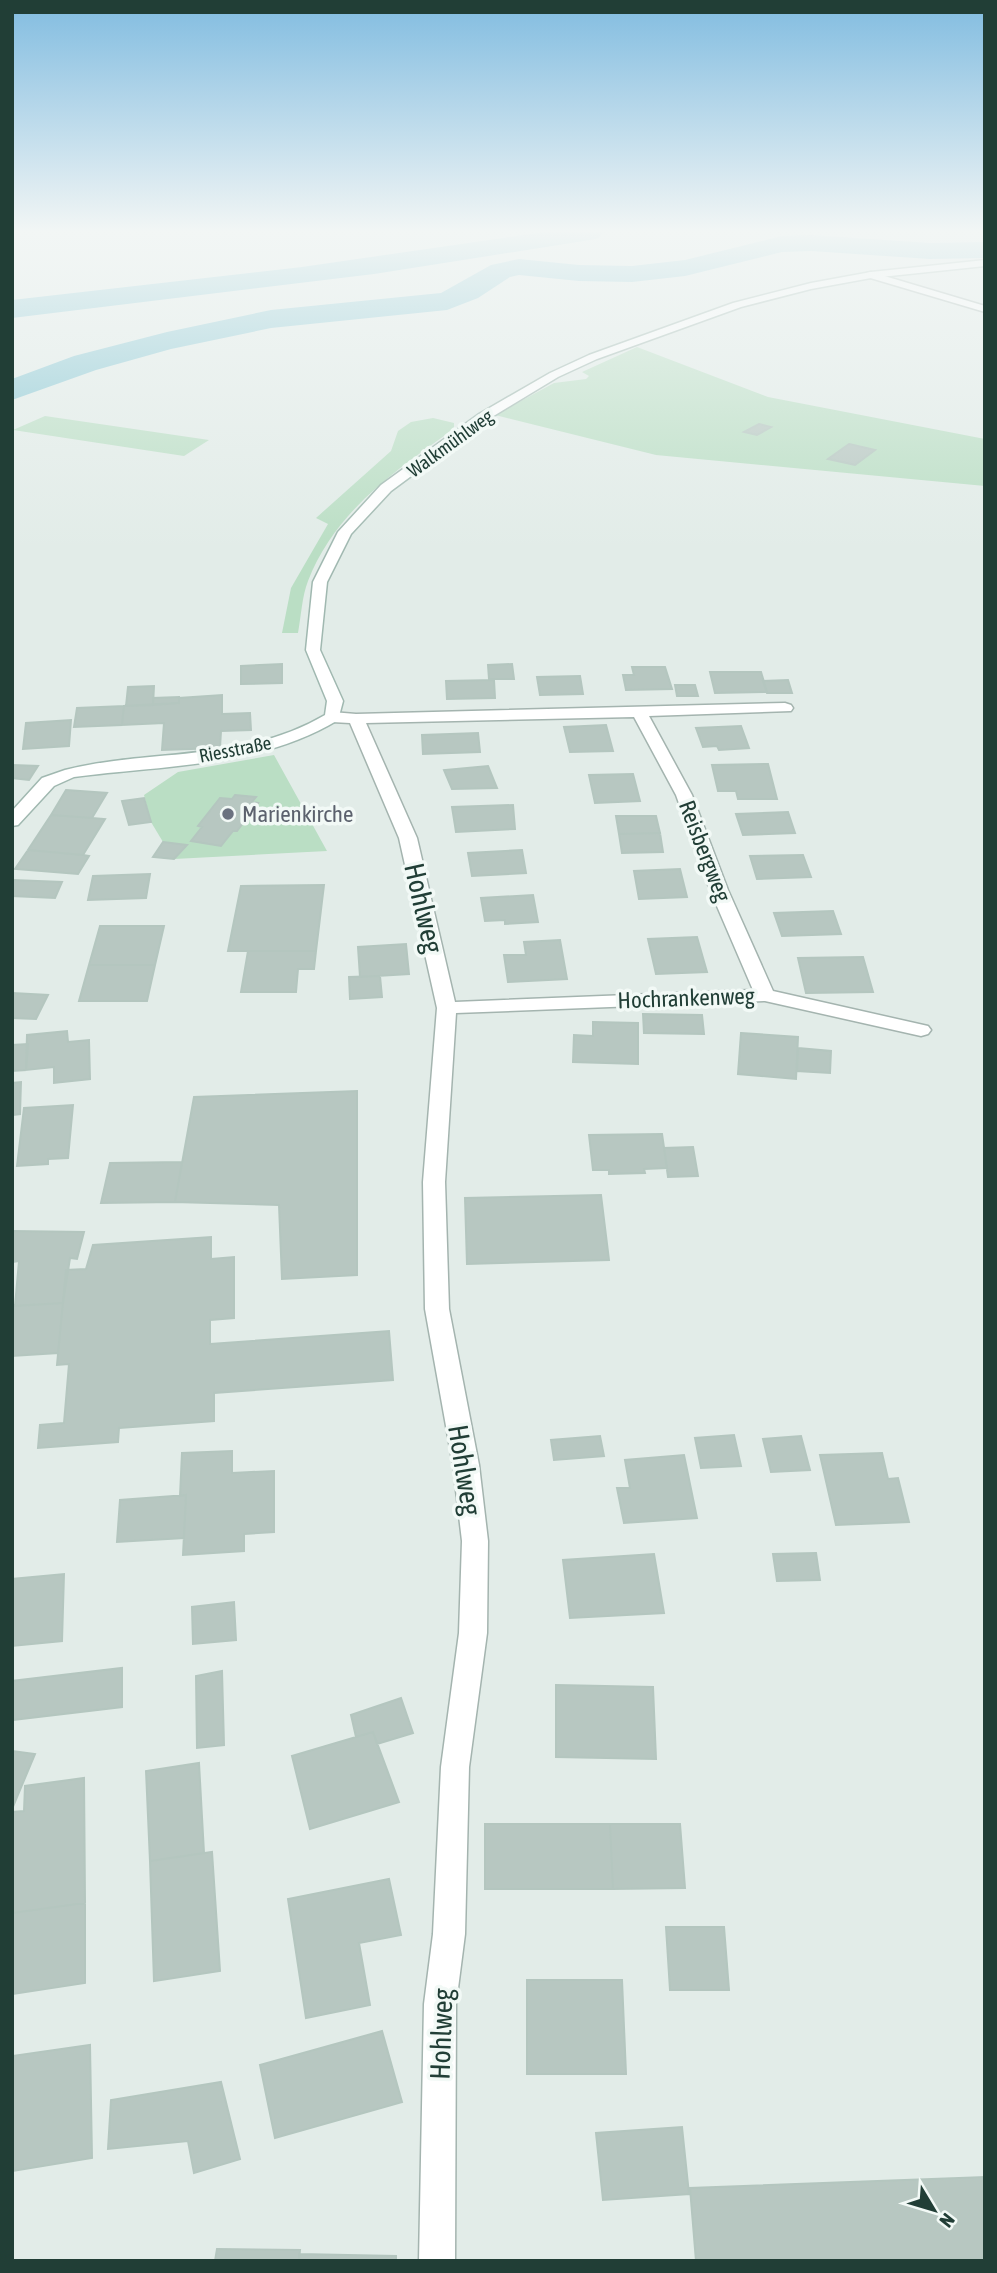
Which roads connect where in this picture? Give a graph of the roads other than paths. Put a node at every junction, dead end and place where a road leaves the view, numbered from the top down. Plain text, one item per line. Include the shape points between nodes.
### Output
1 (641, 338) edge
2 (785, 708) dead end
3 (638, 710) junction
4 (344, 718) junction
5 (12, 821) edge
6 (765, 995) junction
7 (447, 1009) junction
8 (921, 1030) dead end
9 (437, 2261) edge

1 - 4 street, Walkmühlweg via 554,375 483,417 386,488 345,532 320,582 313,650
2 - 3 street
3 - 4 street
3 - 6 street, Reisbergweg via 684,795
4 - 5 street, Riesstraße via 221,755 71,773 48,782
4 - 7 street, Hohlweg via 408,838
6 - 7 street, Hochrankenweg
6 - 8 street, Hochrankenweg
7 - 9 street, Hohlweg via 434,1182 437,1309 475,1541 473,1633 454,1767 449,1934 440,2004

